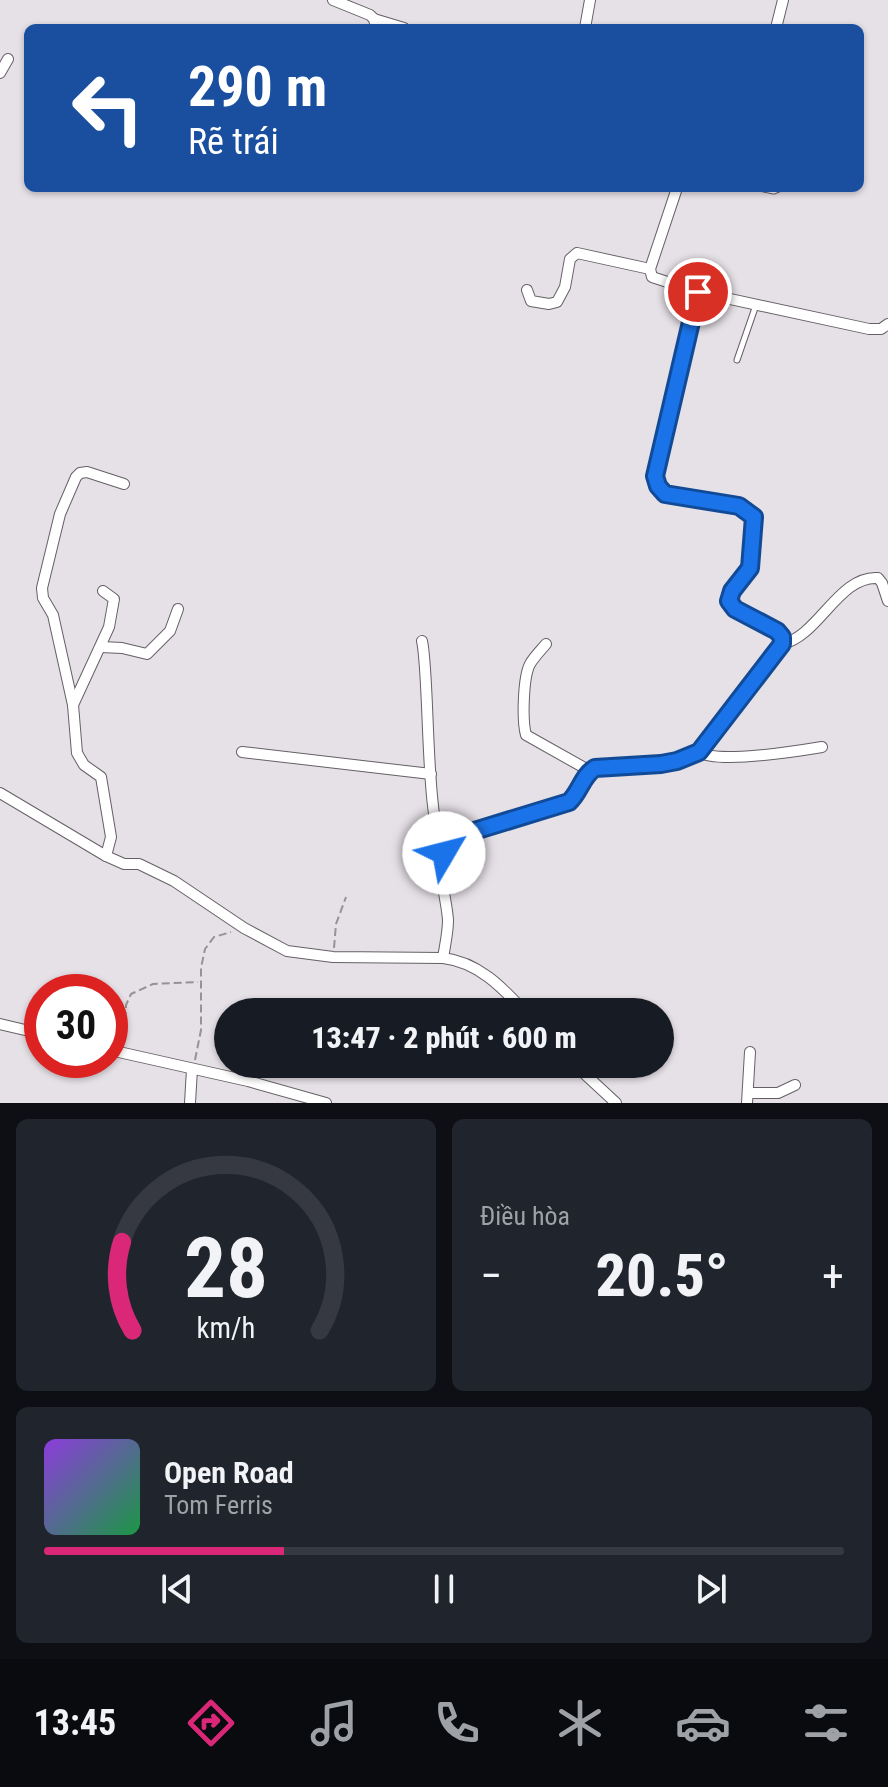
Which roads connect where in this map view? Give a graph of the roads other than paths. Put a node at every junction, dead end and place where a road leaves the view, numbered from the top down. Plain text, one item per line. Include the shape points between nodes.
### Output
1 (333, 0) edge
2 (590, 0) edge
3 (783, 0) edge
4 (375, 24) edge
5 (586, 24) edge
6 (777, 24) edge
7 (8, 59) dead end
8 (0, 73) edge
9 (676, 192) edge
10 (650, 269) junction
11 (527, 290) dead end
12 (698, 292) junction
13 (756, 304) junction
14 (888, 324) edge
15 (737, 360) dead end
16 (124, 484) dead end
17 (103, 591) dead end
18 (888, 601) edge
19 (178, 609) dead end
20 (422, 641) dead end
21 (546, 644) dead end
22 (782, 644) junction
23 (101, 647) junction
24 (73, 705) junction
25 (822, 747) dead end
26 (242, 752) dead end
27 (699, 752) junction
28 (590, 771) junction
29 (431, 774) junction
30 (0, 793) edge
31 (445, 848) junction
32 (106, 856) junction
33 (443, 958) junction
34 (510, 998) edge
35 (0, 1024) edge
36 (24, 1030) edge
37 (750, 1052) dead end
38 (128, 1055) edge
39 (192, 1069) junction
40 (589, 1078) edge
41 (795, 1085) dead end
42 (747, 1098) edge
43 (190, 1103) edge
44 (326, 1103) edge
45 (616, 1103) edge

1 - 4 street
2 - 5 street
3 - 6 street
7 - 8 street
9 - 10 street
10 - 11 street via 577,253 572,254 557,302 531,301
10 - 12 street via 652,277
12 - 13 street
12 - 22 street via 655,476 665,494 739,506 752,514 750,568 729,601 777,631
13 - 14 street via 869,329
13 - 15 lane
16 - 24 street via 87,472 76,477 60,514 42,588
17 - 23 street via 114,599 114,609
18 - 22 street via 878,578 858,583 803,633
19 - 23 street via 170,631 147,654
20 - 29 street
21 - 28 street via 528,666 524,731
22 - 27 street
23 - 24 street
24 - 32 street via 77,753 101,777 111,837
25 - 27 street via 726,757
26 - 29 street
27 - 28 street via 661,764
28 - 31 street via 569,802 471,832
29 - 31 street via 436,832
30 - 32 street
31 - 33 street via 448,923
32 - 33 street via 174,881 287,951
33 - 34 street via 480,970
35 - 36 street
37 - 42 street
38 - 39 street
39 - 43 street
39 - 44 street
40 - 45 street
41 - 42 street

